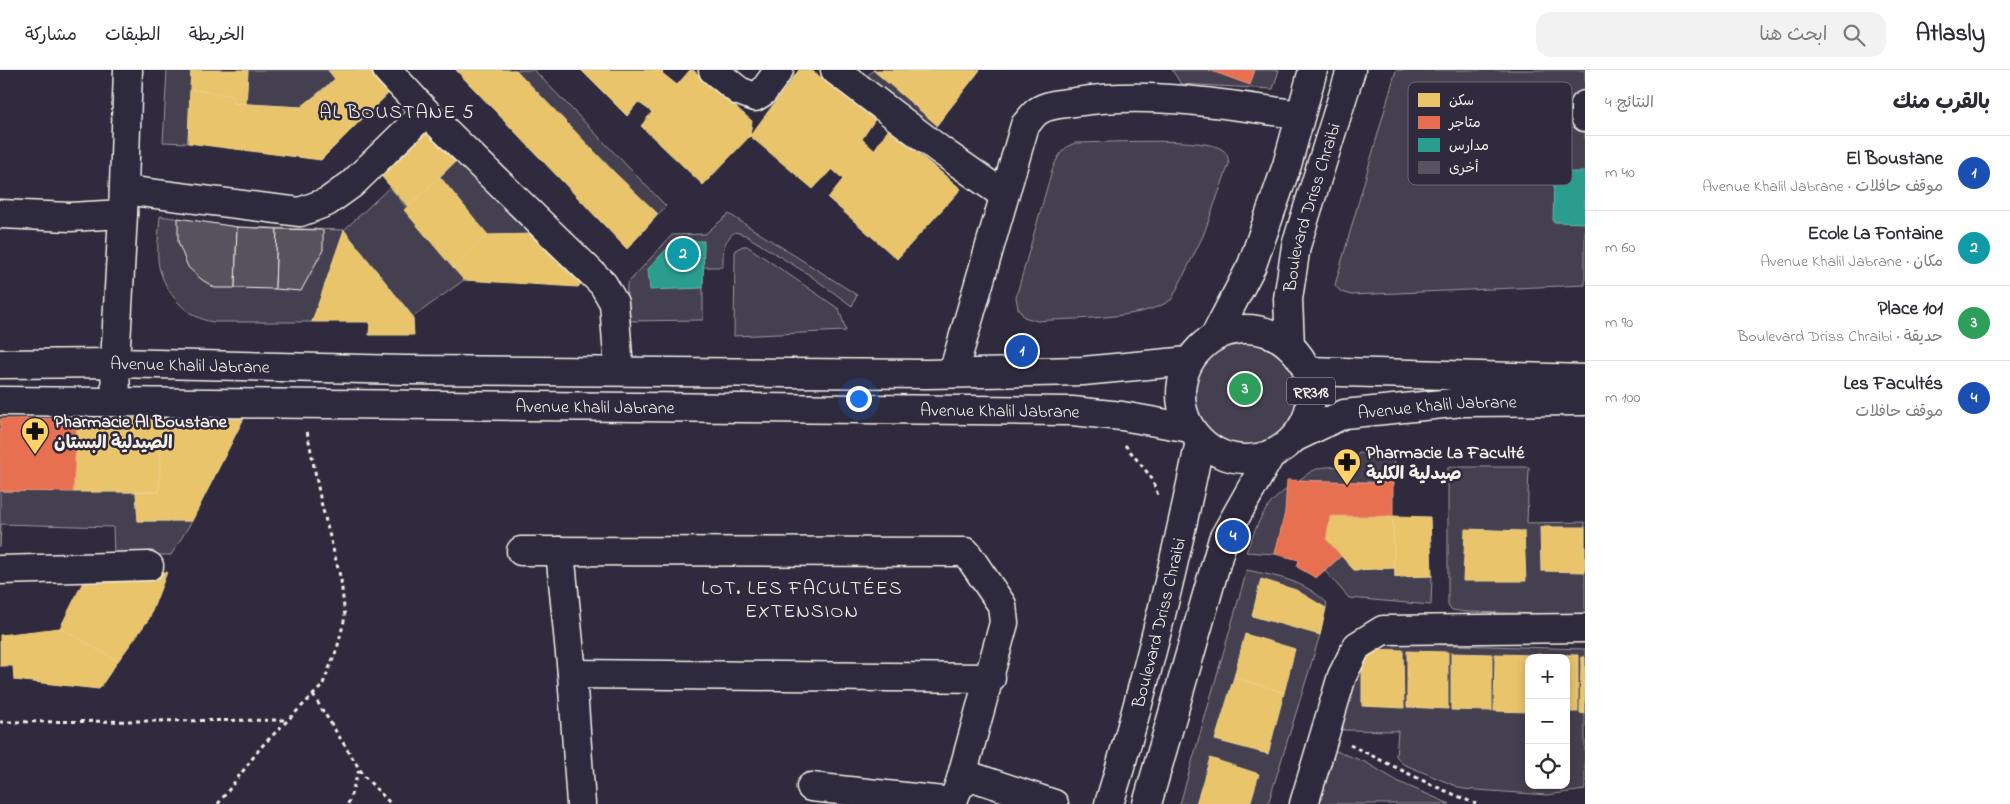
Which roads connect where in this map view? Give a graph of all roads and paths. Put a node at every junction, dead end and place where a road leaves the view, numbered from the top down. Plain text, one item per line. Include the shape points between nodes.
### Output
1 (128, 70) edge
2 (387, 70) edge
3 (713, 70) edge
4 (779, 70) edge
5 (835, 70) edge
6 (1313, 70) edge
7 (1351, 70) edge
8 (1585, 106) edge
9 (426, 112) junction
10 (1300, 116) junction
11 (1585, 117) edge
12 (1004, 195) junction
13 (124, 202) junction
14 (0, 214) edge
15 (1215, 336) junction
16 (1290, 346) junction
17 (1189, 361) junction
18 (115, 363) junction
19 (0, 364) edge
20 (619, 370) junction
21 (1307, 371) junction
22 (953, 373) junction
23 (1585, 396) edge
24 (0, 401) edge
25 (116, 401) junction
26 (304, 405) junction
27 (1195, 434) junction
28 (1294, 438) junction
29 (1123, 444) dead end
30 (1271, 454) junction
31 (1160, 504) dead end
32 (521, 551) dead end
33 (560, 551) junction
34 (149, 566) dead end
35 (0, 570) edge
36 (1585, 628) edge
37 (572, 674) junction
38 (991, 678) junction
39 (313, 695) junction
40 (288, 720) junction
41 (0, 722) edge
42 (1325, 733) junction
43 (359, 770) junction
44 (811, 787) dead end
45 (954, 798) edge
46 (218, 804) edge
47 (348, 804) edge
48 (391, 804) edge
49 (580, 804) edge
50 (1054, 804) edge
51 (1109, 804) edge
52 (1147, 804) edge
53 (1304, 804) edge
54 (1476, 804) edge

1 - 13 main road
2 - 9 main road
3 - 4 main road via 739,91 755,97 764,92
5 - 12 main road
6 - 10 main road, Boulevard Driss Chraibi / RR318
7 - 16 main road, Boulevard Driss Chraibi via 1296,246 1288,299
8 - 11 main road
9 - 13 main road via 352,184 327,202 300,212
9 - 20 main road via 603,284 614,303
10 - 12 main road via 1207,101 1168,99 1095,99 1051,105 1037,111 1025,125
10 - 15 main road, Boulevard Driss Chraibi / RR318 via 1287,165 1252,265
12 - 22 main road
13 - 14 main road via 70,216
13 - 18 main road
15 - 16 main road, Boulevard Driss Chraibi / RR318 via 1234,330 1254,329 1274,334
15 - 17 main road, Boulevard Driss Chraibi / RR318
16 - 21 main road, Boulevard Driss Chraibi / RR318
17 - 22 main road, Avenue Khalil Jabrane via 1083,371
17 - 27 main road, Boulevard Driss Chraibi / RR318 via 1180,395 1183,412
18 - 19 main road, Avenue Khalil Jabrane
18 - 20 main road, Avenue Khalil Jabrane via 406,370
18 - 25 main road
20 - 22 main road, Avenue Khalil Jabrane
21 - 23 main road, Avenue Khalil Jabrane
21 - 28 main road, Boulevard Driss Chraibi / RR318 via 1311,391 1308,416
23 - 28 main road, Avenue Khalil Jabrane via 1463,402 1344,414
24 - 25 main road, Avenue Khalil Jabrane
25 - 26 main road, Avenue Khalil Jabrane
26 - 27 main road, Avenue Khalil Jabrane via 1072,411 1122,416
26 - 39 path via 312,464 341,580 345,617 337,649 322,686
27 - 30 main road, Boulevard Driss Chraibi / RR318 via 1227,457 1256,459
27 - 51 main road, Boulevard Driss Chraibi via 1178,545 1138,707
28 - 30 main road, Boulevard Driss Chraibi / RR318
29 - 31 path via 1151,477
30 - 52 main road, Boulevard Driss Chraibi / RR318 via 1223,539
32 - 33 main road
33 - 37 main road
33 - 38 main road via 966,552 1002,604 1004,623
34 - 35 main road
36 - 42 main road via 1383,630 1357,646 1342,676
37 - 38 main road
37 - 49 main road
38 - 45 main road
39 - 40 path
39 - 43 path
40 - 41 path
40 - 46 path via 261,747
42 - 53 main road
42 - 54 path
43 - 47 path
43 - 48 path
44 - 45 main road
45 - 50 main road via 972,777

